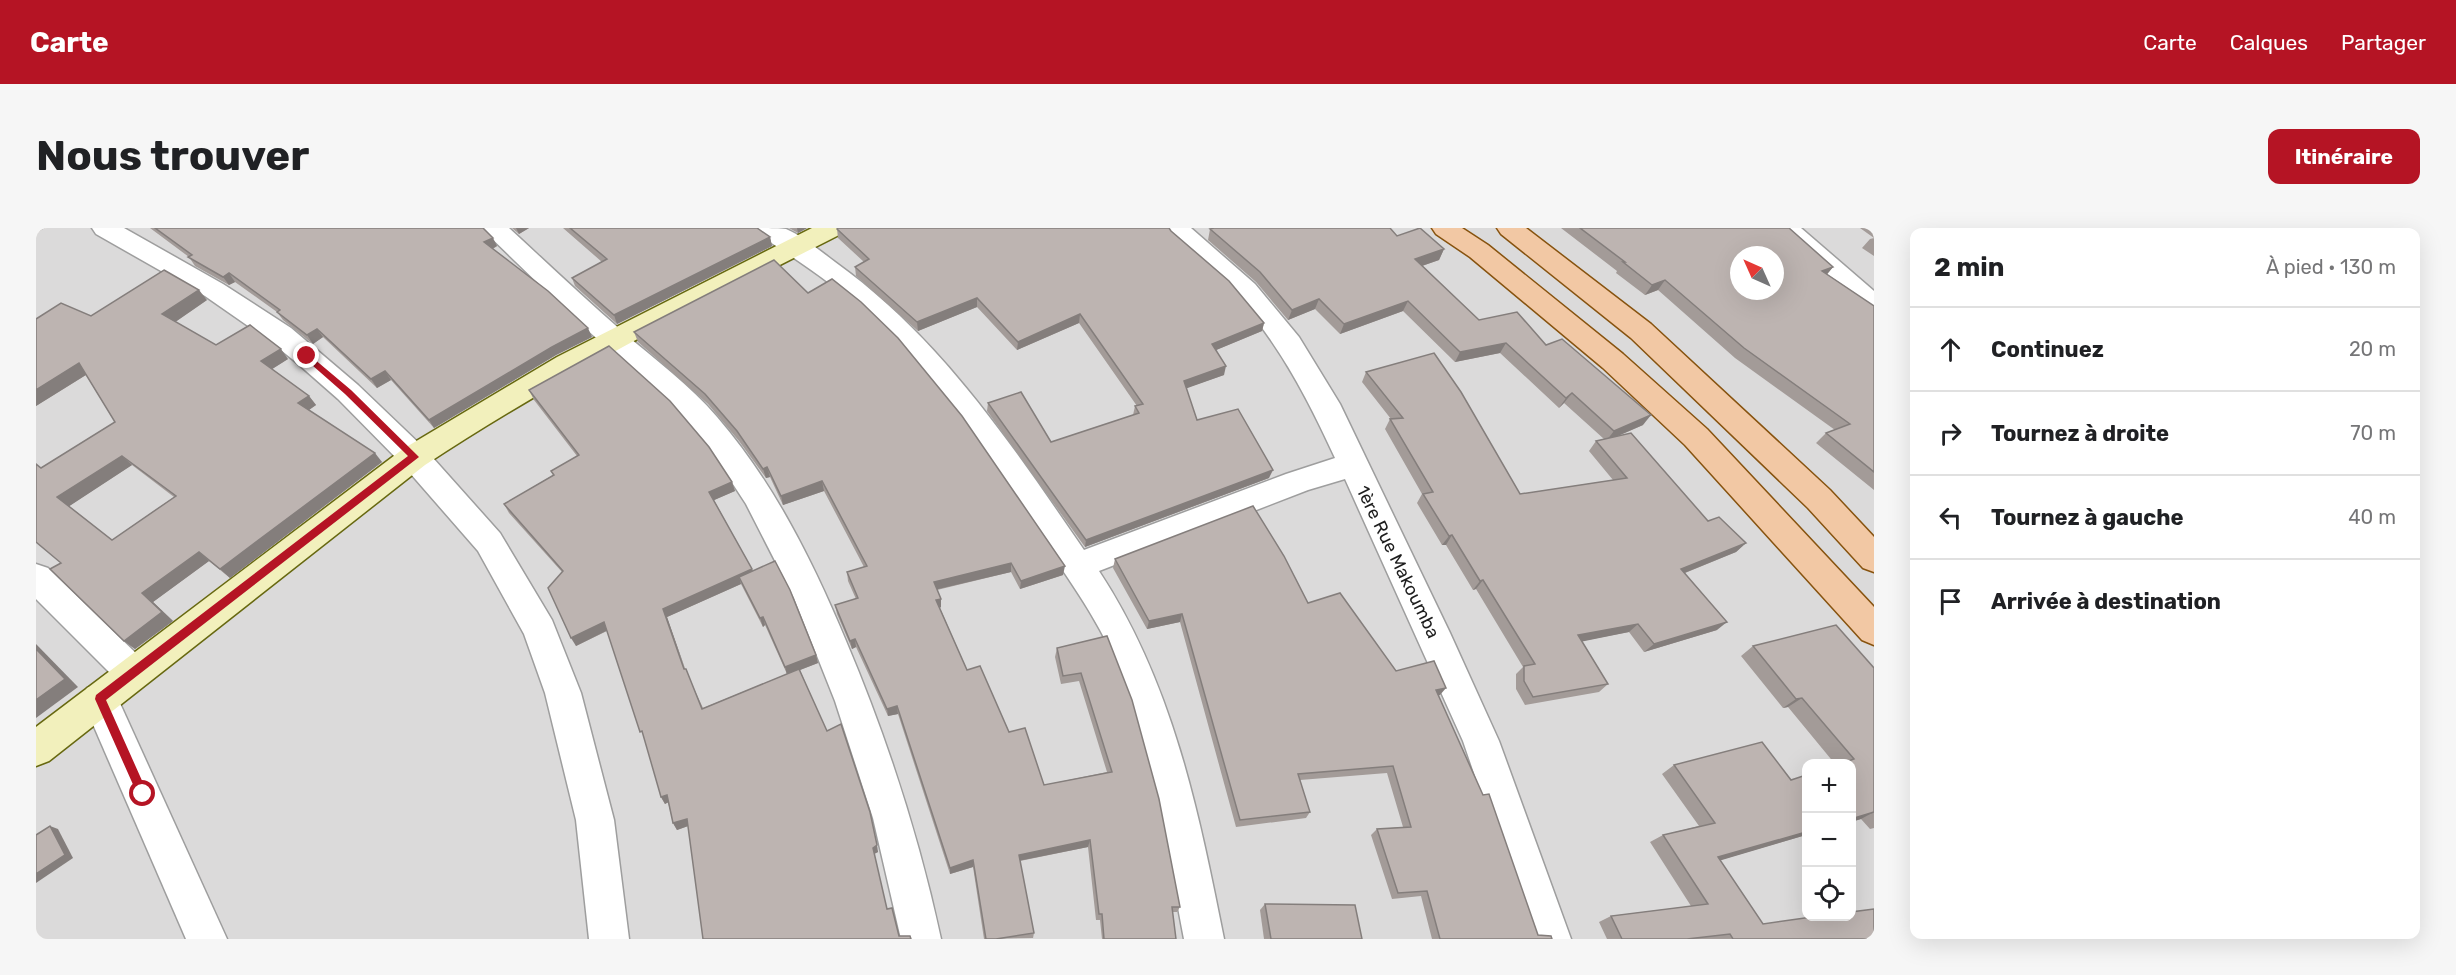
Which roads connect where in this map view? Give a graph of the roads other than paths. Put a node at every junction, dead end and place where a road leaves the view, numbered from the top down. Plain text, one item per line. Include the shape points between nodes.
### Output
1 (105, 228) edge
2 (494, 228) edge
3 (767, 228) edge
4 (832, 228) edge
5 (1176, 228) edge
6 (1445, 228) edge
7 (1510, 228) edge
8 (1786, 228) edge
9 (795, 247) junction
10 (1874, 306) edge
11 (614, 339) junction
12 (414, 457) junction
13 (1352, 465) junction
14 (1874, 559) edge
15 (1077, 566) junction
16 (36, 578) edge
17 (1874, 630) edge
18 (133, 673) junction
19 (100, 699) junction
20 (36, 749) edge
21 (207, 939) edge
22 (609, 939) edge
23 (921, 939) edge
24 (1204, 939) edge
25 (1551, 939) edge

1 - 12 street via 214,290 281,335 348,392
2 - 11 street
3 - 9 street
4 - 9 street
5 - 13 street, 1ère Rue Makoumba via 1246,290 1282,335 1325,404
6 - 17 main road via 1479,251 1613,361 1696,437
7 - 14 main road via 1641,331 1819,499
8 - 10 street
9 - 11 street
9 - 15 street via 903,332 982,426
11 - 12 street via 516,392
11 - 23 street via 676,391 708,426 746,478 794,560 844,677 885,794
12 - 18 street
12 - 22 street via 489,542 540,630 562,693 595,820
13 - 15 street via 1297,482
13 - 25 street, 1ère Rue Makoumba via 1481,741
15 - 24 street via 1123,640 1151,710 1185,842
16 - 18 street
18 - 19 street
19 - 20 street
19 - 21 street

